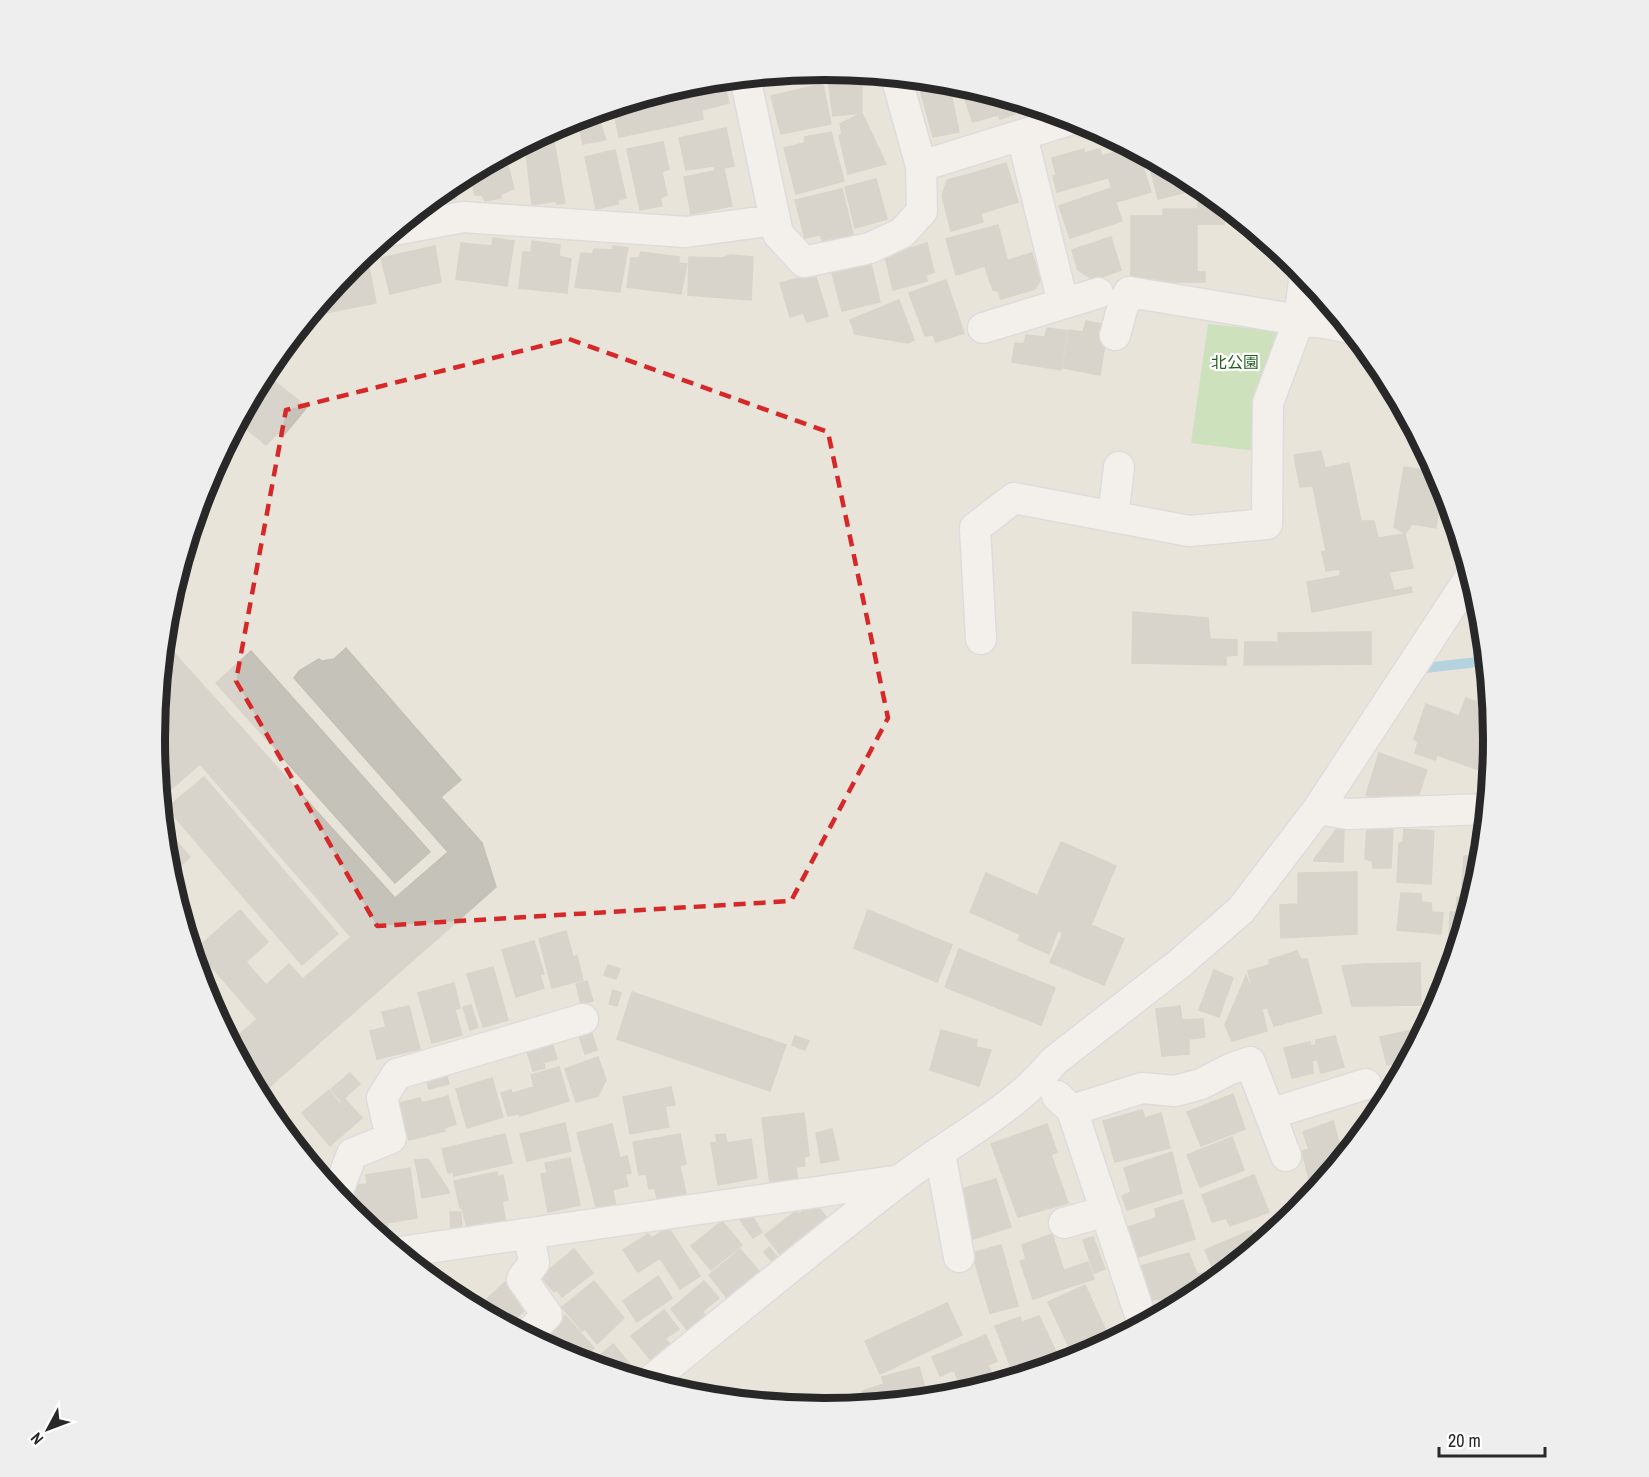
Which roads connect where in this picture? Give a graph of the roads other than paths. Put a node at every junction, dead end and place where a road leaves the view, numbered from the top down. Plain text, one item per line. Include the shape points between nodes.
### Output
1 (747, 84) edge
2 (898, 84) edge
3 (1060, 123) edge
4 (1022, 136) junction
5 (921, 166) junction
6 (775, 220) junction
7 (409, 227) edge
8 (1303, 287) edge
9 (1098, 293) dead end
10 (1063, 303) junction
11 (1299, 320) junction
12 (1338, 326) edge
13 (983, 328) dead end
14 (1115, 335) dead end
15 (1119, 467) dead end
16 (1113, 517) junction
17 (1465, 585) edge
18 (981, 639) dead end
19 (1318, 809) junction
20 (1479, 809) edge
21 (583, 1019) dead end
22 (1040, 1079) junction
23 (1366, 1084) dead end
24 (1072, 1110) junction
25 (1270, 1114) junction
26 (940, 1153) junction
27 (1286, 1155) dead end
28 (901, 1180) junction
29 (340, 1185) edge
30 (1106, 1211) junction
31 (1064, 1223) dead end
32 (529, 1234) junction
33 (410, 1251) edge
34 (959, 1257) dead end
35 (1141, 1316) edge
36 (532, 1329) edge
37 (657, 1376) edge

1 - 6 street
2 - 5 street
3 - 4 street
4 - 5 street
4 - 10 street
5 - 6 street via 922,212 902,233 870,248 804,262 778,234
6 - 7 street via 686,232 463,217
8 - 11 street
9 - 10 street
10 - 13 street
11 - 12 street
11 - 14 street via 1129,292
11 - 16 street via 1268,403 1267,524 1189,531
15 - 16 street
16 - 18 street via 1014,498 975,528
17 - 19 street
19 - 20 street via 1348,814
19 - 22 street via 1241,910 1179,964 1054,1061
21 - 29 street via 397,1074 382,1098 391,1138 352,1154
22 - 24 street
22 - 26 street
23 - 25 street
24 - 25 street via 1142,1088 1175,1091 1201,1084 1250,1062
24 - 30 street
25 - 27 street
26 - 28 street
26 - 34 street
28 - 32 street
28 - 37 street
30 - 31 street
30 - 35 street
32 - 33 street
32 - 36 street via 534,1263 522,1279 547,1315

